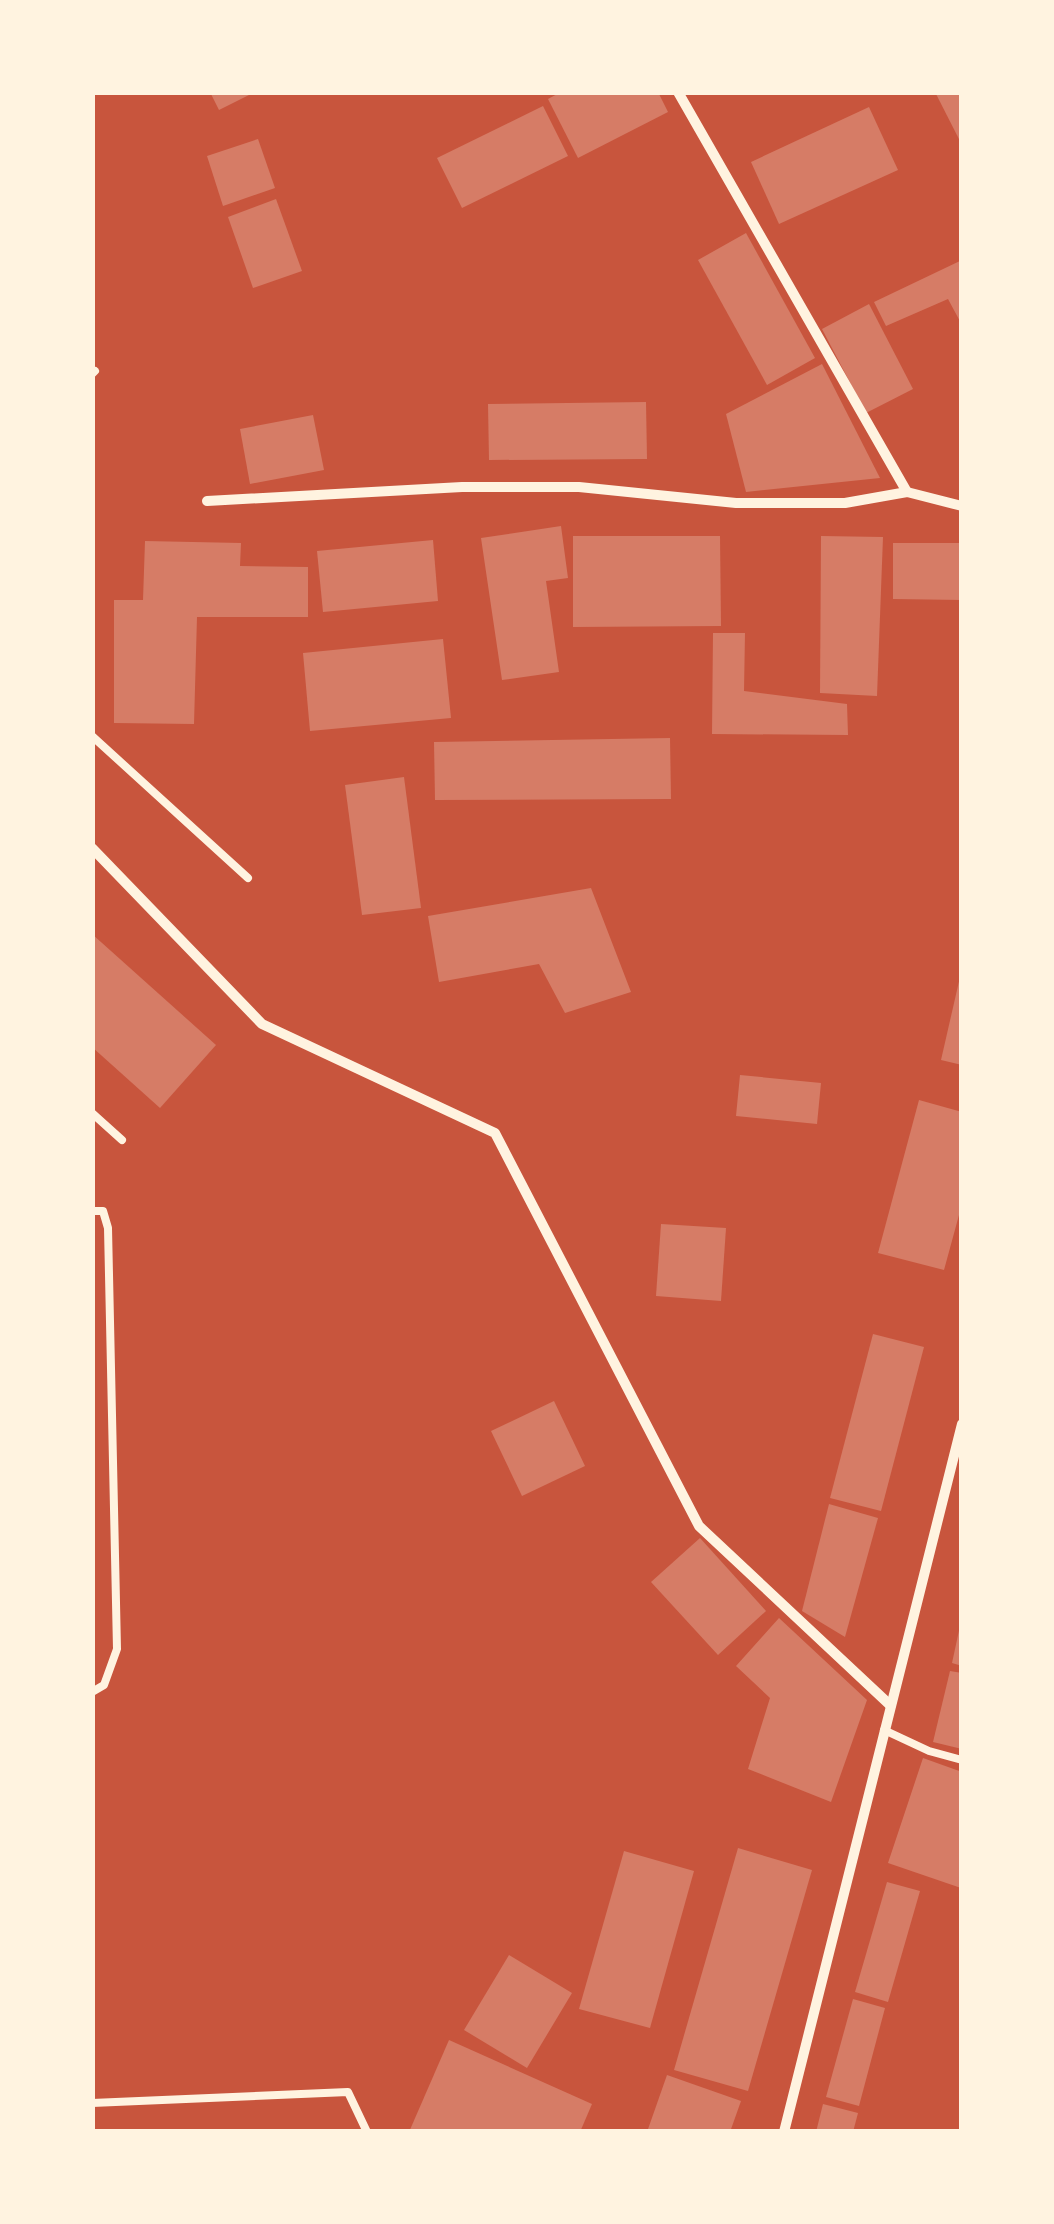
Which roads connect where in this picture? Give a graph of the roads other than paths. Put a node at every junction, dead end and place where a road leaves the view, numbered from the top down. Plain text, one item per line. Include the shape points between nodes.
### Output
1 (678, 92) edge
2 (907, 492) junction
3 (207, 501) dead end
4 (962, 506) edge
5 (92, 736) edge
6 (92, 848) edge
7 (248, 878) dead end
8 (92, 1113) edge
9 (122, 1140) dead end
10 (92, 1211) edge
11 (962, 1424) edge
12 (92, 1692) edge
13 (890, 1705) junction
14 (884, 1730) junction
15 (962, 1760) edge
16 (92, 2103) edge
17 (367, 2132) edge
18 (784, 2132) edge

1 - 2 street
2 - 3 street via 845,503 736,503 578,487
2 - 4 street
5 - 7 lane
6 - 13 street via 262,1024 495,1133 699,1526
8 - 9 lane
10 - 12 lane via 103,1211 108,1228 116,1649 104,1685
11 - 13 street
13 - 14 street
14 - 15 lane
14 - 18 street
16 - 17 lane via 348,2092

